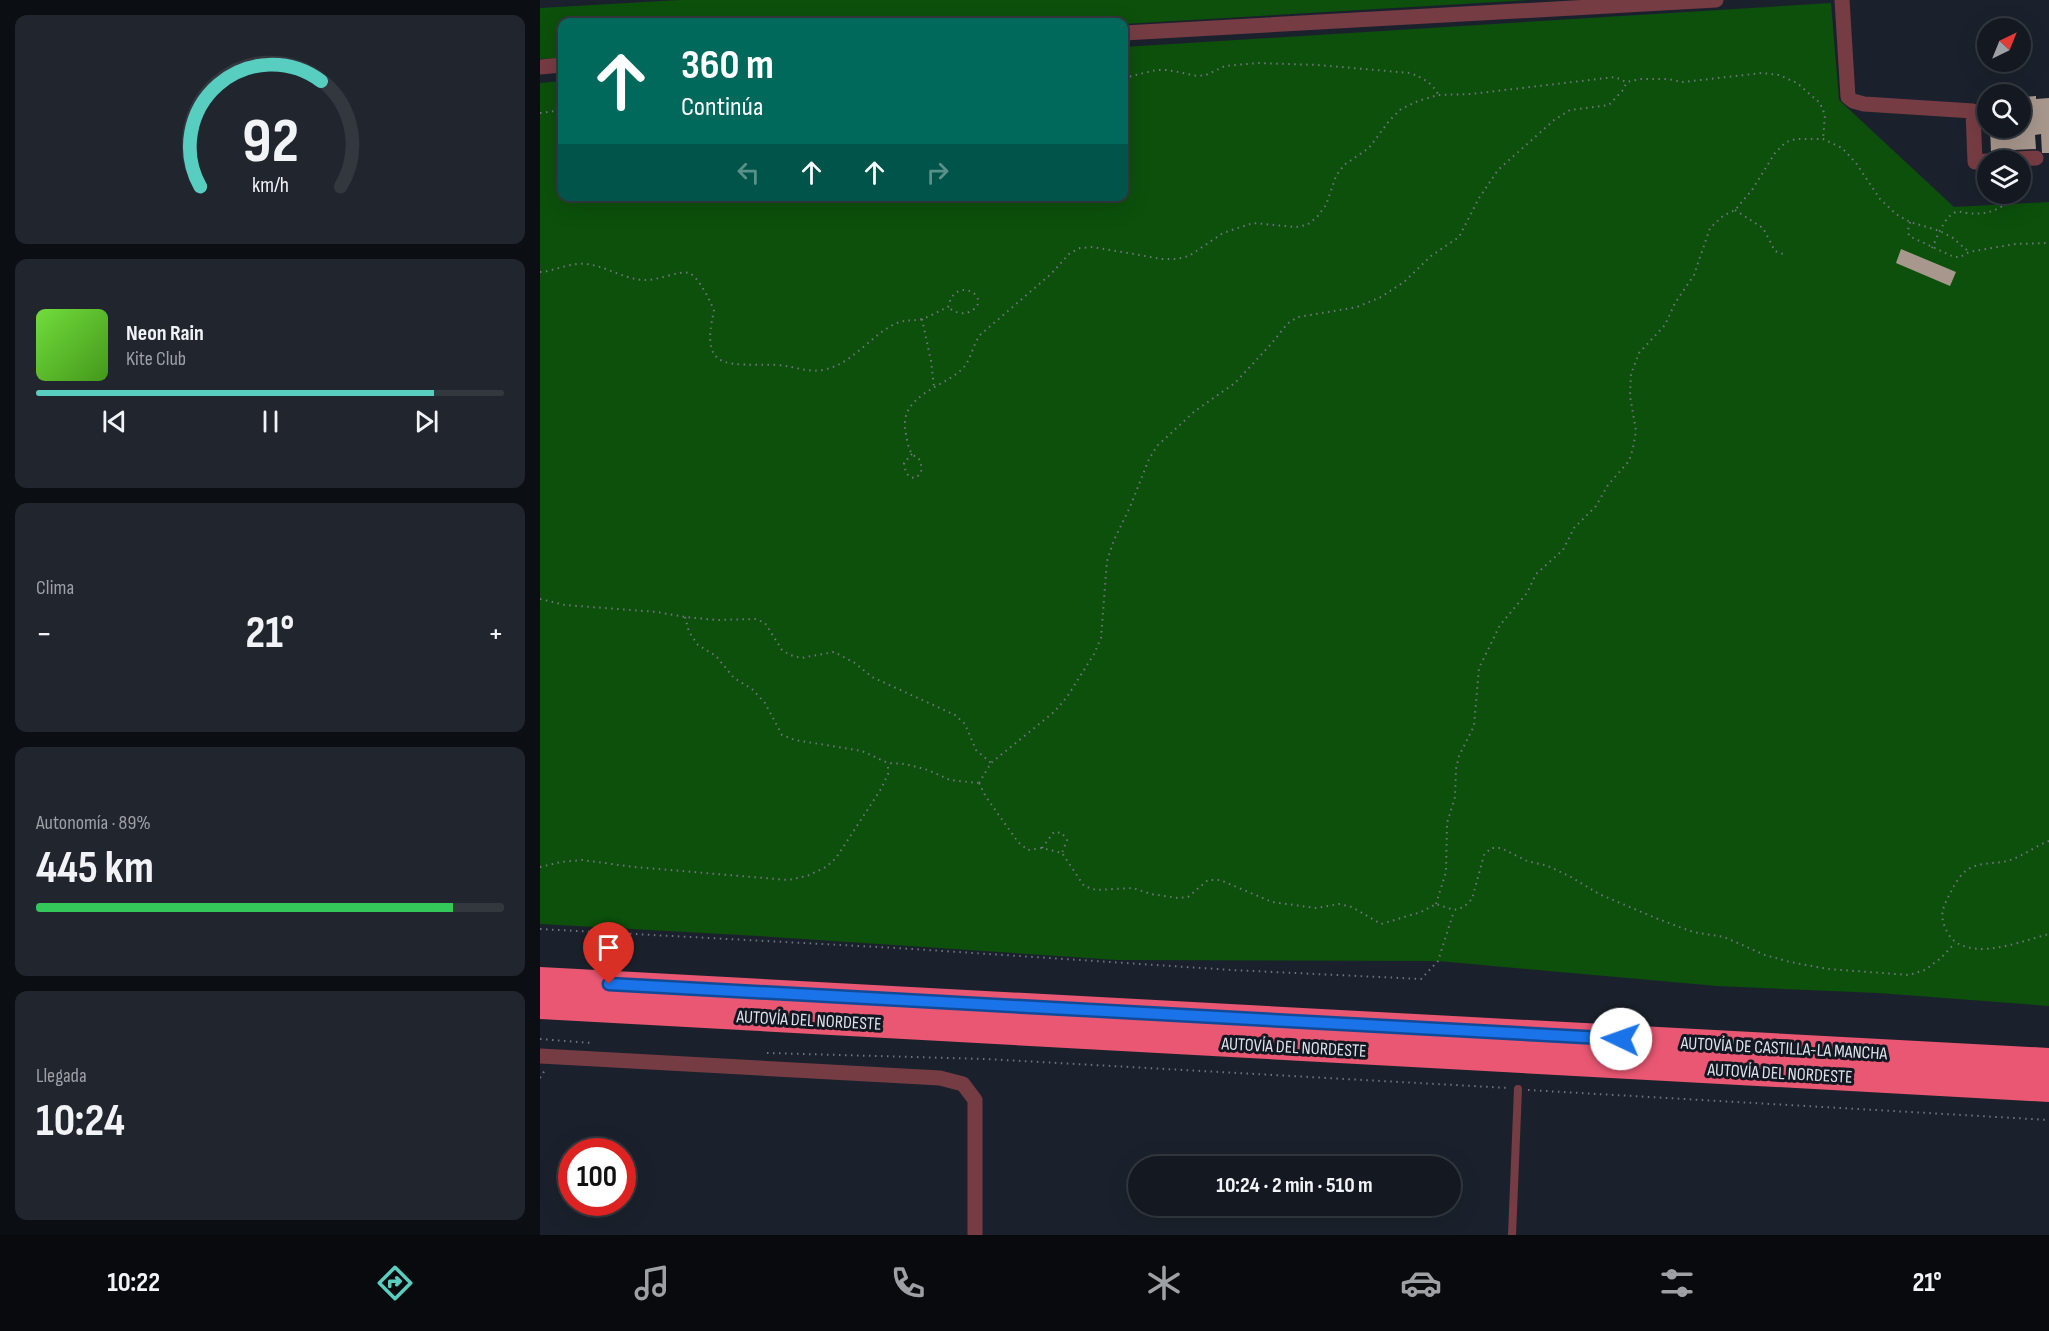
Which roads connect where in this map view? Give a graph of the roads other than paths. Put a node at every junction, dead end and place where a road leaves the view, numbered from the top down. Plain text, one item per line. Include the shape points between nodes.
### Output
1 (1716, 0) edge
2 (1842, 0) edge
3 (1128, 33) edge
4 (558, 65) edge
5 (540, 66) edge
6 (2031, 158) edge
7 (2036, 158) road end
8 (1977, 162) edge
9 (540, 981) edge
10 (540, 1005) edge
11 (540, 1056) edge
12 (2049, 1062) edge
13 (2049, 1088) edge
14 (1518, 1089) road end
15 (975, 1235) edge
16 (1512, 1235) edge

1 - 3 street
2 - 8 street via 1848,97 1864,104 1973,111
4 - 5 street
6 - 7 street
9 - 12 highway, AUTOVÍA DE CASTILLA-LA MANCHA
10 - 13 highway, AUTOVÍA DEL NORDESTE
11 - 15 street via 940,1078 963,1084 975,1100
14 - 16 lane

